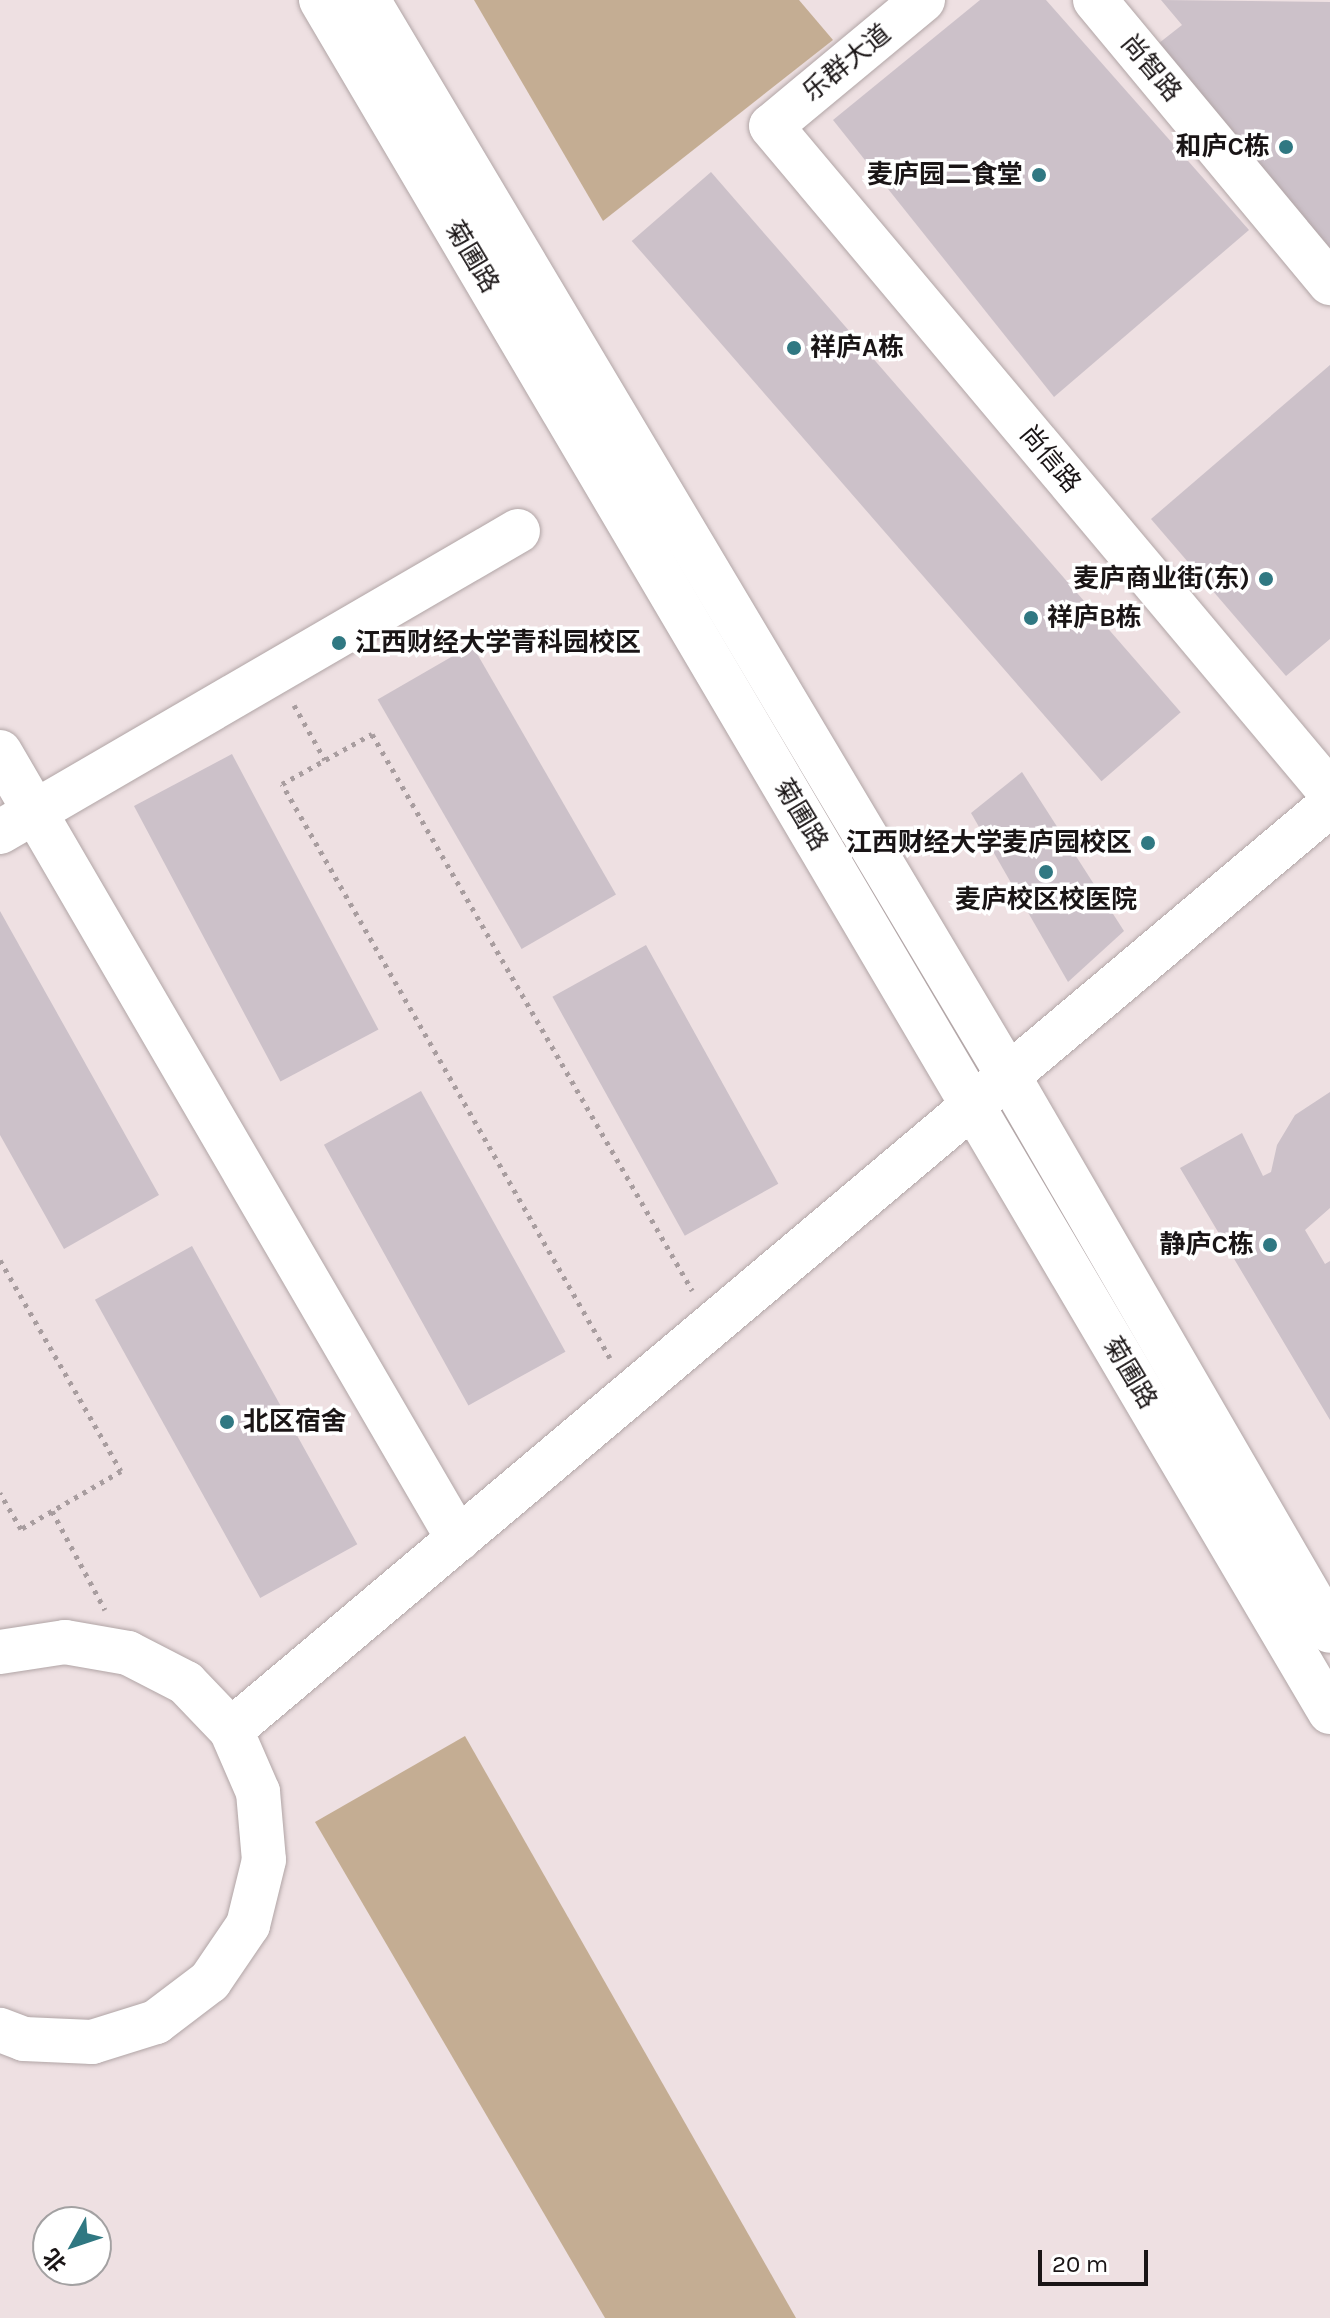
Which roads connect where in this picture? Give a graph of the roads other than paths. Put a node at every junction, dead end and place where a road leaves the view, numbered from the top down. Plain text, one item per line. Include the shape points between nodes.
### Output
1 (321, 0) edge
2 (368, 0) edge
3 (923, 0) edge
4 (1095, 0) edge
5 (771, 126) joint
6 (1330, 283) edge
7 (518, 531) dead end
8 (0, 752) edge
9 (1330, 792) edge
10 (1330, 805) edge
11 (18, 822) edge
12 (1009, 1077) junction
13 (973, 1107) junction
14 (458, 1539) junction
15 (1330, 1631) edge
16 (0, 1652) edge
17 (1330, 1712) edge
18 (231, 1730) junction
19 (0, 2030) edge

1 - 13 street, 菊圃路
2 - 12 street, 菊圃路
3 - 5 street, 乐群大道
4 - 6 street, 尚智路
5 - 9 street, 尚信路
7 - 11 street
8 - 11 street
10 - 12 street
11 - 14 street
12 - 13 street
12 - 15 street, 菊圃路
13 - 14 street
13 - 17 street, 菊圃路
14 - 18 street
16 - 18 street via 65,1642 128,1653 186,1683
18 - 19 street via 258,1792 264,1860 248,1925 210,1981 156,2022 92,2042 24,2039

